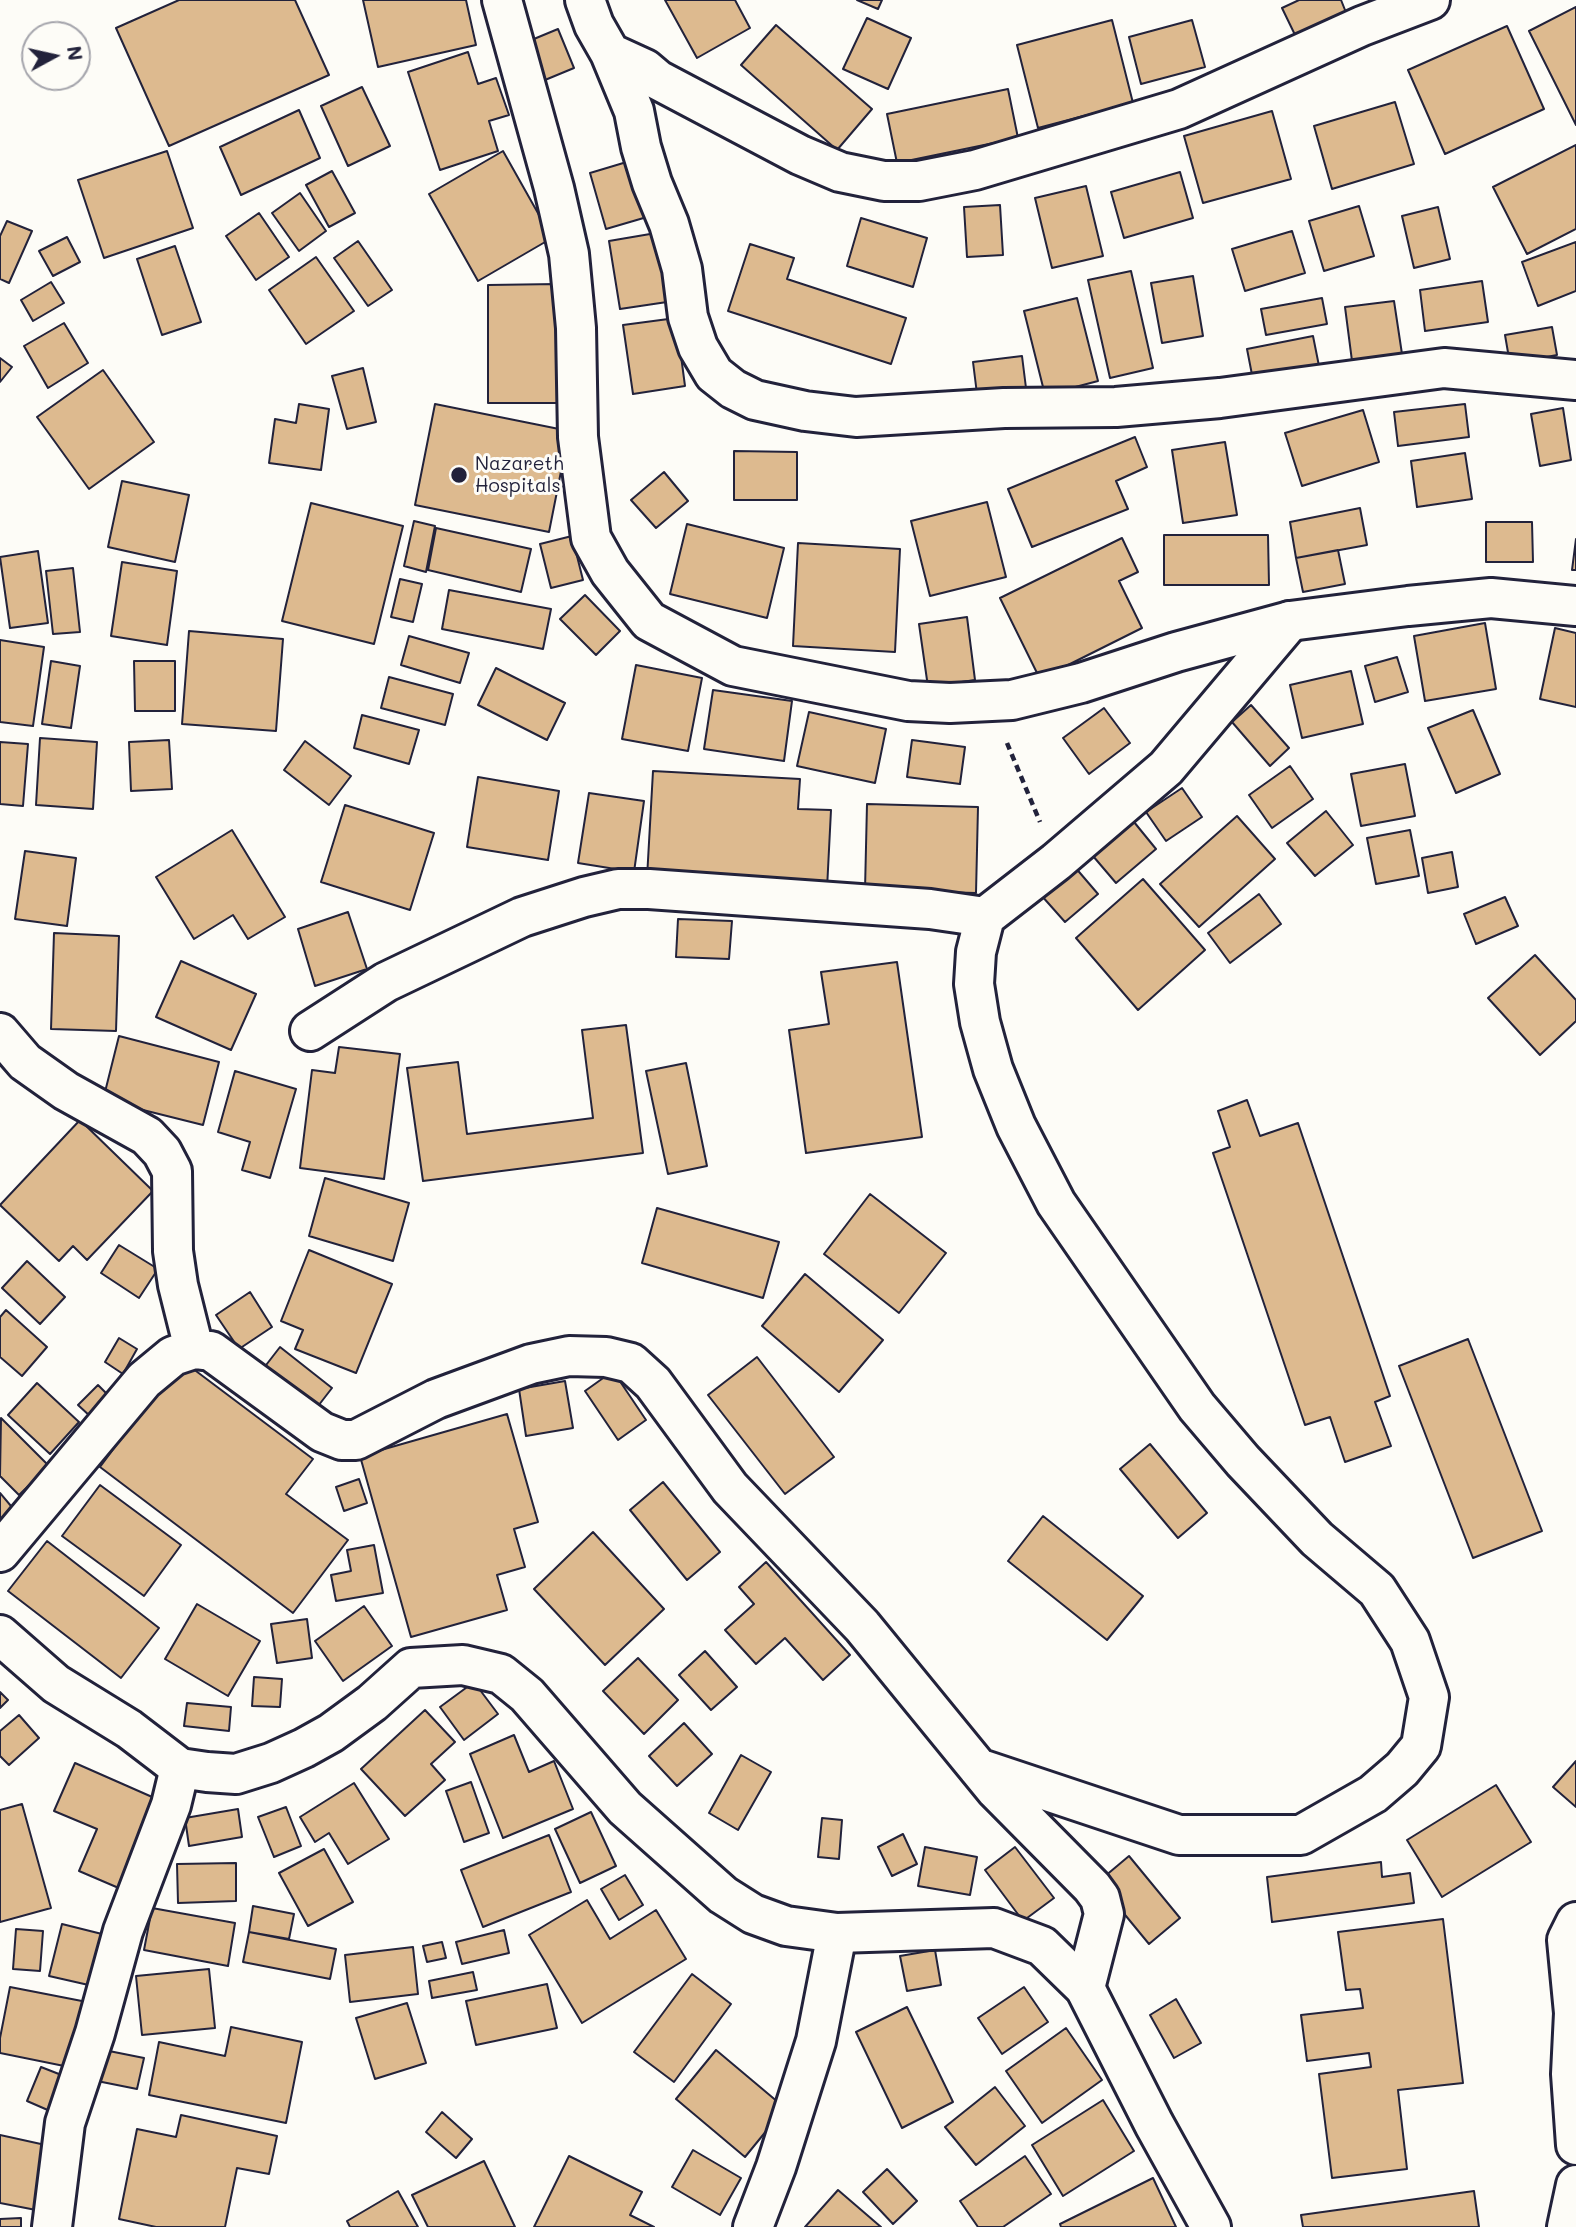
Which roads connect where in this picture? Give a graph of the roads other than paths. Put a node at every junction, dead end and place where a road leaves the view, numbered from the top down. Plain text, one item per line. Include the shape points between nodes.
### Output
1 (502, 0) edge
2 (585, 0) edge
3 (1430, 0) edge
4 (610, 53) junction
5 (1576, 380) edge
6 (1576, 606) edge
7 (1290, 621) junction
8 (985, 917) junction
9 (310, 1031) dead end
10 (0, 1033) edge
11 (194, 1349) junction
12 (0, 1552) edge
13 (0, 1635) edge
14 (180, 1768) junction
15 (978, 1768) junction
16 (1576, 1922) edge
17 (837, 1933) junction
18 (1085, 1988) junction
19 (1576, 2146) edge
20 (1576, 2185) edge
21 (52, 2227) edge
22 (753, 2227) edge
23 (1211, 2227) edge
24 (1567, 2227) edge

1 - 7 street via 569,254 578,437 591,538 610,572 649,621 733,666 908,701 950,703 1012,700
2 - 4 street
3 - 4 street via 1179,109 975,170 919,181 884,181 840,172
4 - 5 street via 634,111 652,183 669,224 698,347 713,374 755,400 856,417 1116,407 1444,368
6 - 7 street via 1491,598
7 - 8 street via 1167,768
8 - 9 street via 930,909 618,889 523,917 486,934 386,982
8 - 15 street via 975,962 980,1022 1016,1125 1056,1203 1205,1416 1317,1539 1377,1590 1410,1641 1429,1697 1421,1746 1402,1769 1373,1794 1301,1835 1179,1835
10 - 11 street via 25,1062 66,1091 147,1136 162,1152 173,1171 173,1251
11 - 12 street via 173,1356 144,1380
11 - 15 street via 211,1351 322,1432 342,1440 356,1440 436,1399 531,1364 569,1356 631,1363 653,1383 730,1488 862,1626
13 - 14 street via 56,1684 129,1729
14 - 17 street via 236,1774 271,1763 331,1733 411,1668 463,1665 501,1674 527,1695 625,1808 723,1895 775,1922
14 - 21 street via 171,1805 123,1931 65,2123
15 - 18 street via 1100,1898 1104,1914
16 - 19 street via 1567,1940 1574,2013 1571,2074
17 - 18 street via 994,1928 1042,1946
17 - 22 street via 816,2040
18 - 23 street
20 - 24 street

